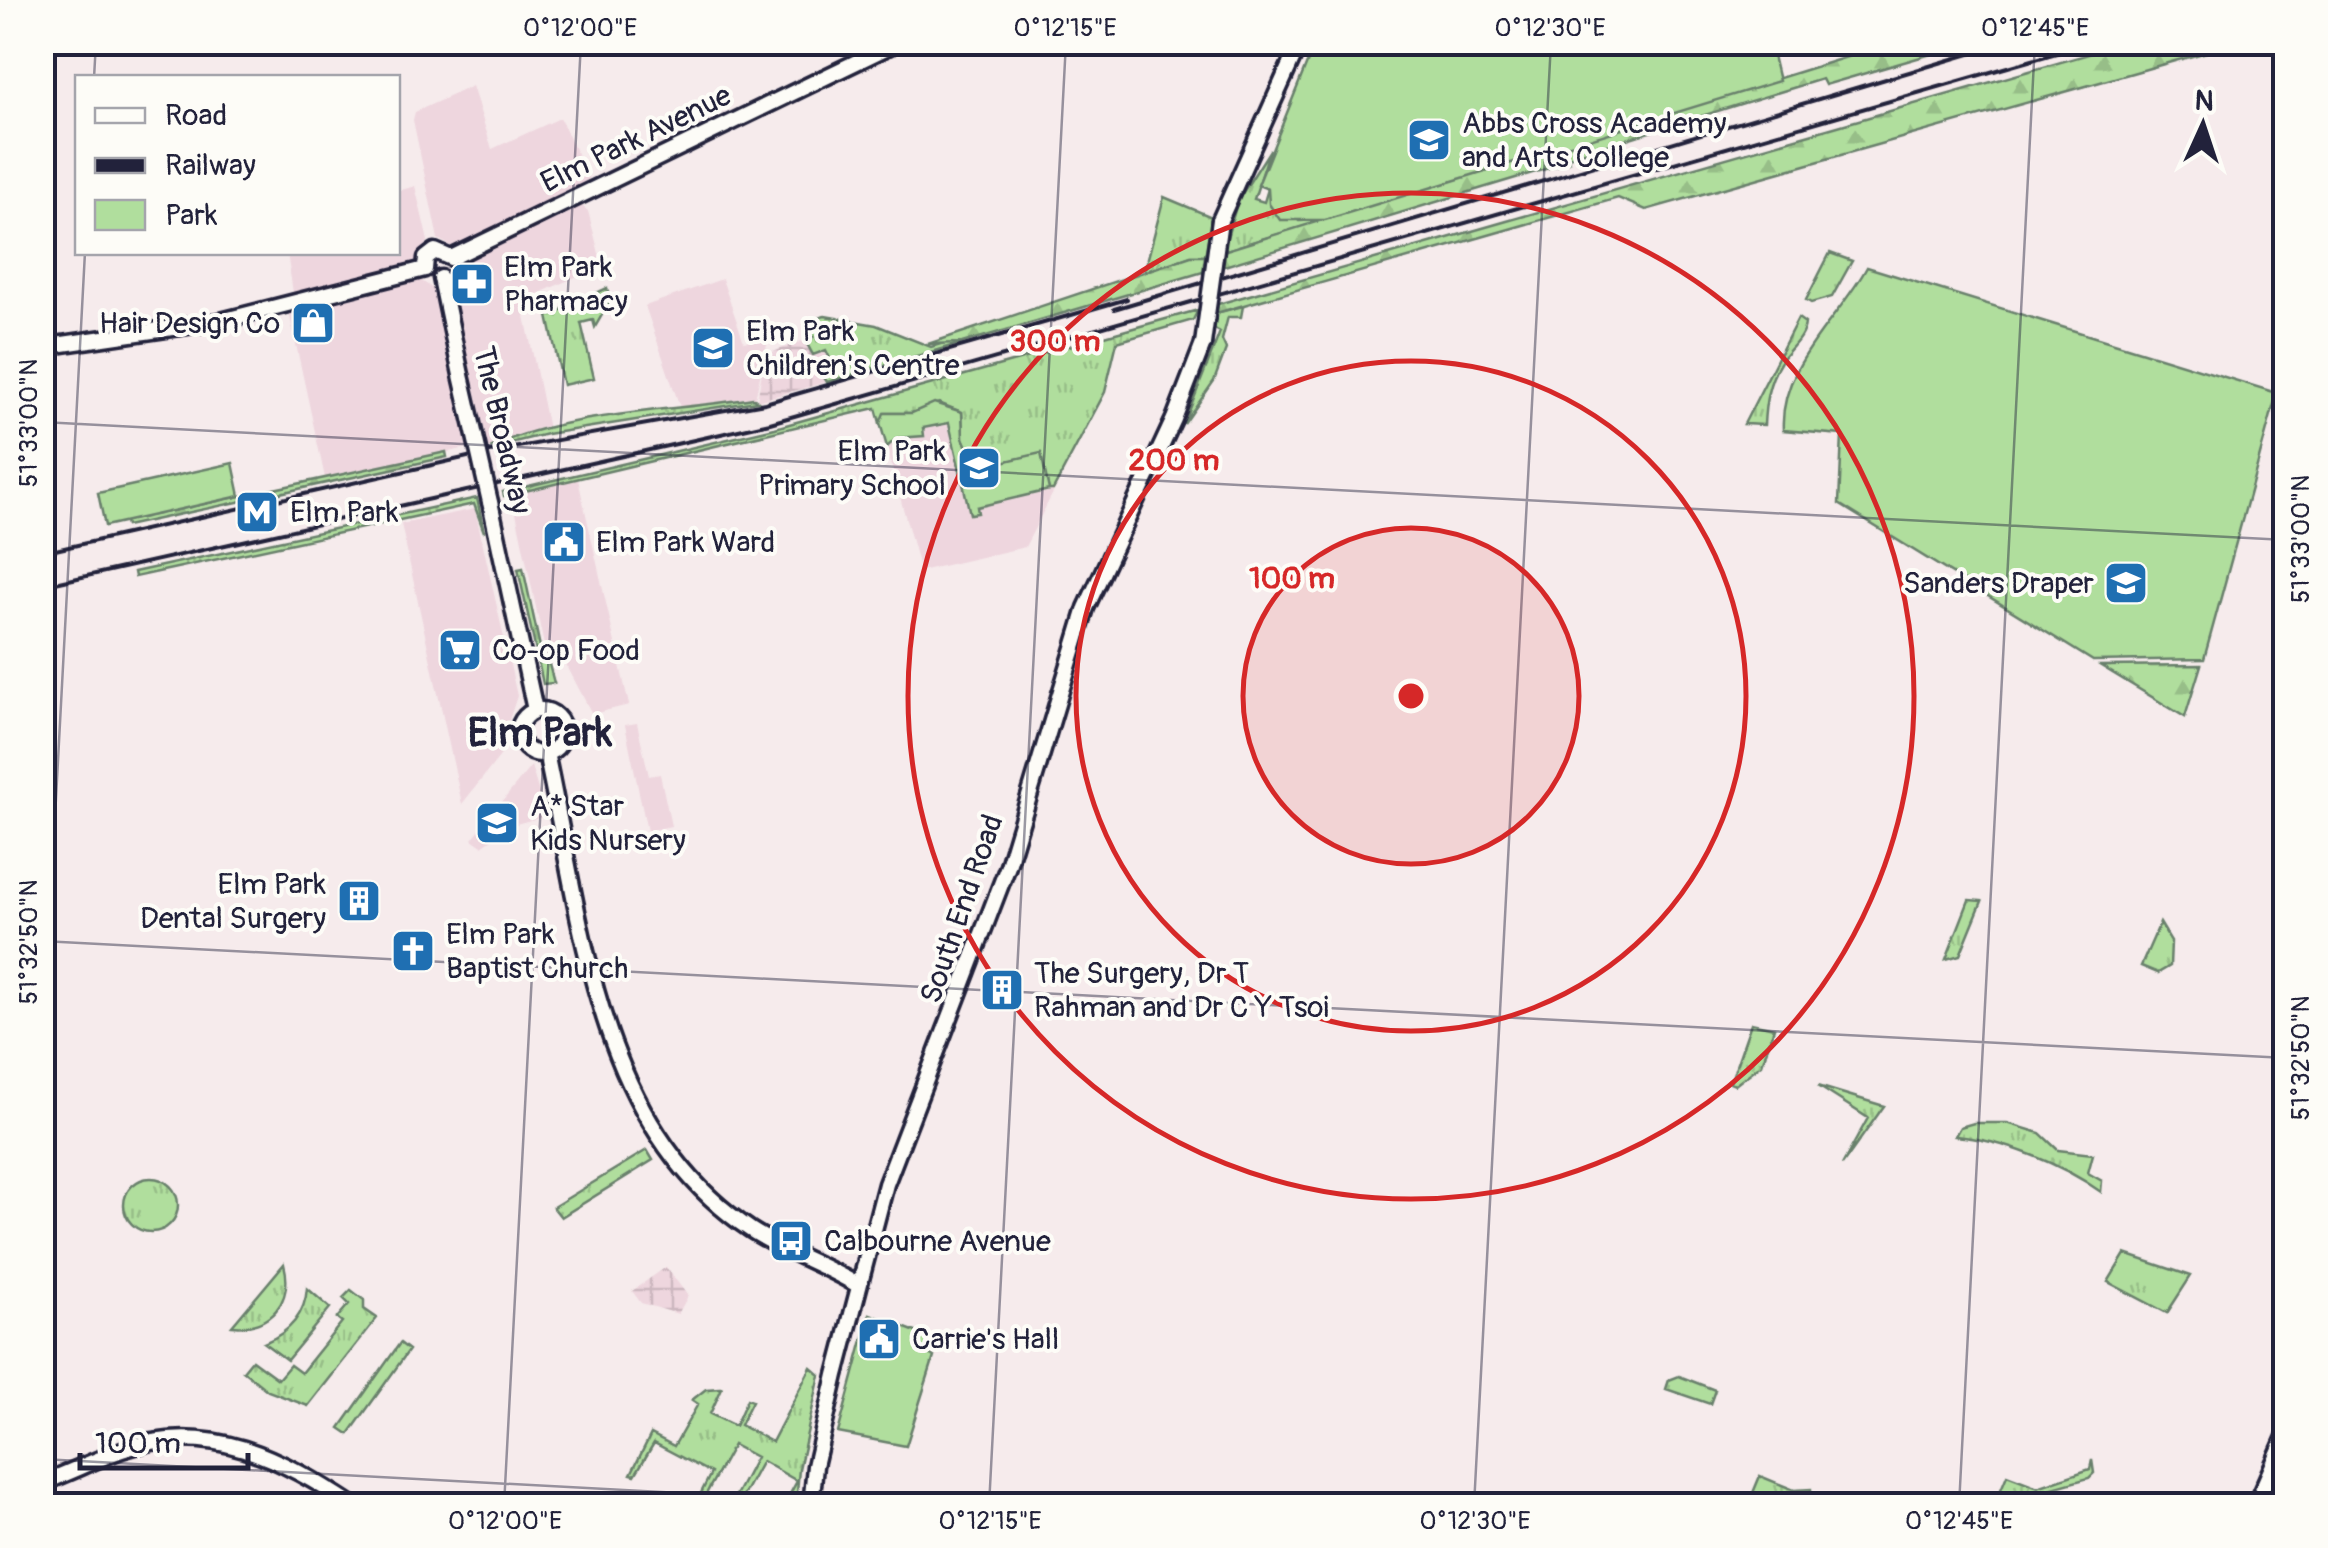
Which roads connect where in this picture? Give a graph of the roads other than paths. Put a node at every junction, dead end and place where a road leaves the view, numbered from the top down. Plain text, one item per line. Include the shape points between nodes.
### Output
1 (898, 42) edge
2 (1300, 42) edge
3 (451, 258) junction
4 (425, 269) junction
5 (442, 278) junction
6 (42, 347) edge
7 (536, 710) junction
8 (546, 754) junction
9 (859, 1286) junction
10 (2286, 1435) edge
11 (42, 1482) edge
12 (354, 1506) edge
13 (812, 1506) edge
14 (2255, 1506) edge

1 - 3 street, Elm Park Avenue
2 - 9 street, South End Road, bridge via 1220,220 1204,344 1086,608 1008,866 886,1184
3 - 4 street via 435,250
3 - 5 street
4 - 5 street
4 - 6 street via 222,322
5 - 7 street, The Broadway, bridge
7 - 8 street via 519,732 527,749
7 - 8 street via 555,715 562,727 560,744
8 - 9 street via 602,1008 648,1120 694,1180 751,1230
9 - 13 street, South End Road via 815,1466
10 - 14 street
11 - 12 street via 160,1440 213,1439 296,1469

